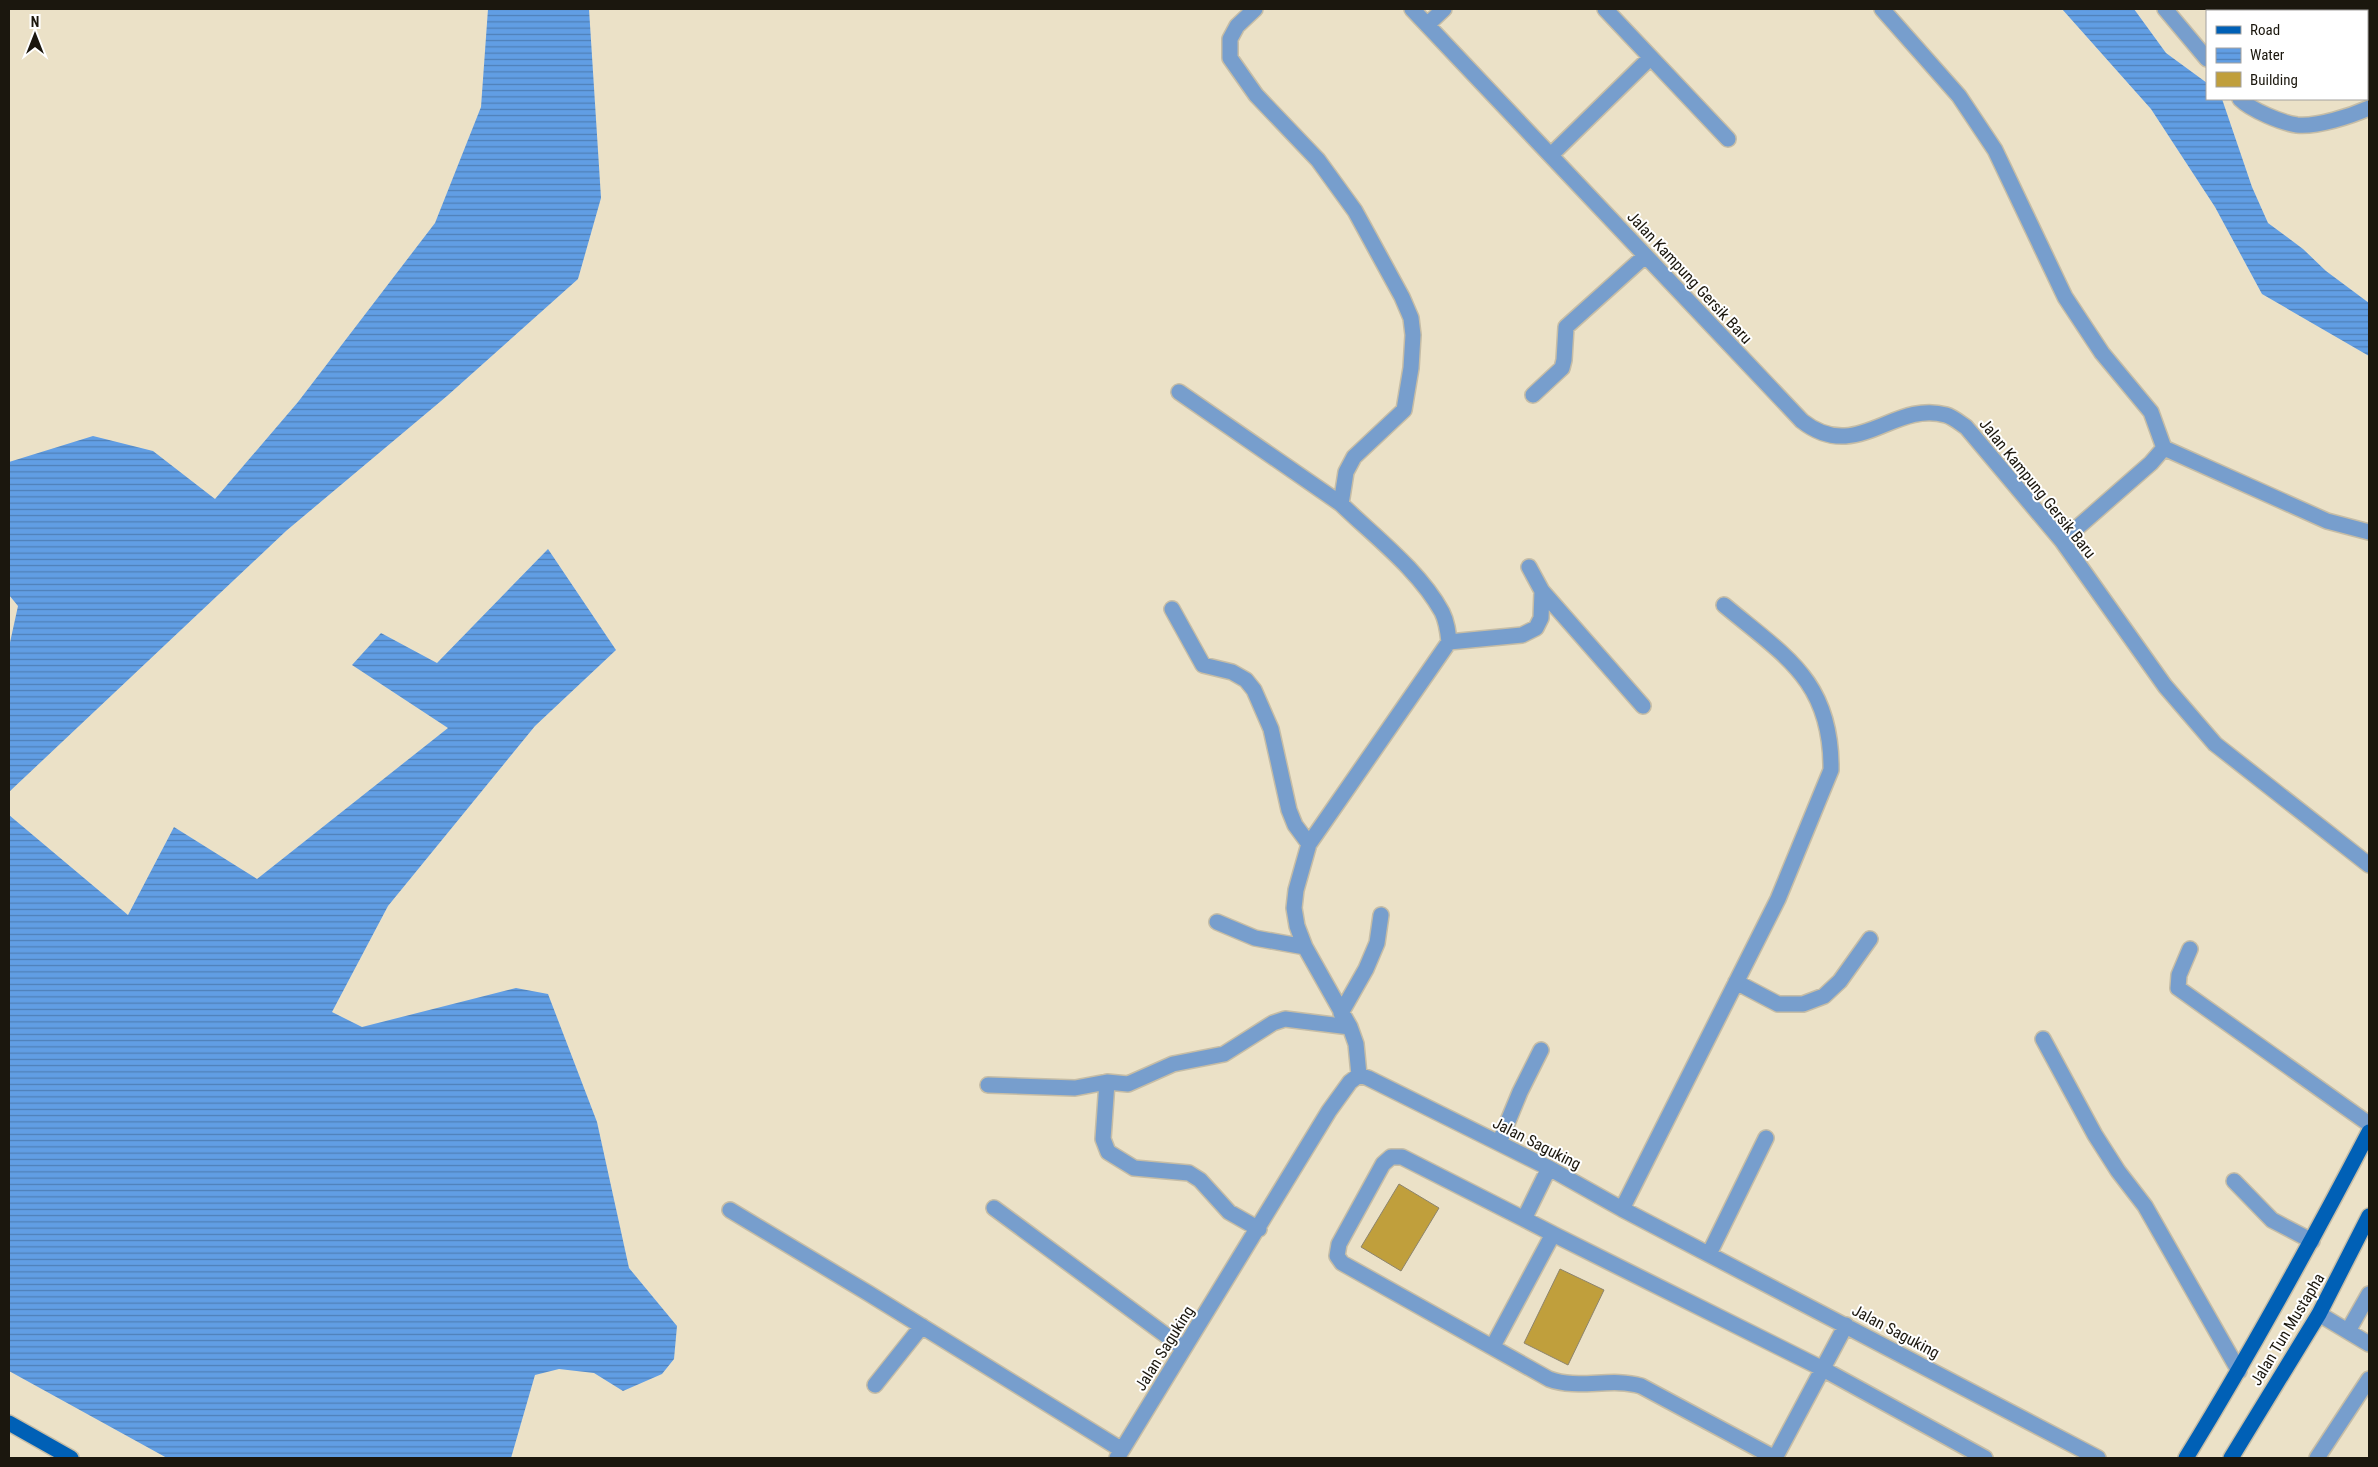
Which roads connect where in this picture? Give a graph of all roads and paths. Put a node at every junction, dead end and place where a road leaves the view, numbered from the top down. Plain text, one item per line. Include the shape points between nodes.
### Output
1 (1255, 9) edge
2 (1412, 9) edge
3 (1444, 9) edge
4 (1605, 9) edge
5 (1882, 9) edge
6 (2165, 9) edge
7 (1427, 25) junction
8 (1650, 58) junction
9 (2206, 58) edge
10 (2242, 100) edge
11 (2369, 108) edge
12 (1728, 139) dead end
13 (1551, 155) junction
14 (1646, 256) junction
15 (1180, 392) dead end
16 (1532, 395) dead end
17 (2164, 448) junction
18 (1341, 504) junction
19 (2369, 532) edge
20 (2062, 541) junction
21 (1529, 567) dead end
22 (1542, 591) junction
23 (1724, 605) dead end
24 (1172, 609) dead end
25 (1449, 642) junction
26 (1643, 706) dead end
27 (1309, 844) junction
28 (2369, 865) edge
29 (1381, 915) dead end
30 (1217, 922) dead end
31 (1870, 939) dead end
32 (1305, 947) junction
33 (2190, 949) dead end
34 (1736, 982) junction
35 (1341, 1012) junction
36 (1350, 1027) junction
37 (2044, 1039) dead end
38 (1541, 1050) dead end
39 (1359, 1076) junction
40 (1107, 1082) junction
41 (988, 1085) dead end
42 (2369, 1124) edge
43 (2369, 1132) edge
44 (1766, 1138) dead end
45 (1498, 1143) junction
46 (1549, 1168) junction
47 (2234, 1181) dead end
48 (994, 1208) dead end
49 (1622, 1209) junction
50 (730, 1210) dead end
51 (2369, 1216) edge
52 (1524, 1219) junction
53 (1259, 1229) junction
54 (1553, 1234) junction
55 (2312, 1241) junction
56 (1709, 1254) junction
57 (2369, 1294) edge
58 (2319, 1314) junction
59 (1846, 1325) junction
60 (922, 1326) junction
61 (2348, 1331) junction
62 (2369, 1344) edge
63 (1493, 1346) junction
64 (1183, 1348) junction
65 (1822, 1369) junction
66 (2239, 1371) junction
67 (2369, 1379) edge
68 (875, 1385) dead end
69 (9, 1423) edge
70 (1120, 1454) edge
71 (71, 1458) edge
72 (1775, 1458) edge
73 (1985, 1458) edge
74 (2098, 1458) edge
75 (2186, 1458) edge
76 (2231, 1458) edge
77 (2317, 1458) edge

1 - 18 street via 1237,26 1230,39 1230,58 1256,95 1318,160 1355,211 1402,298 1413,334 1404,410 1354,457 1346,472
2 - 7 street, Jalan Kampung Gersik Baru
3 - 7 street
4 - 8 street
5 - 17 street via 1959,96 1995,150 2065,297 2102,354 2151,412
6 - 9 street
7 - 13 street, Jalan Kampung Gersik Baru
8 - 12 street
8 - 13 street
10 - 11 street via 2263,114 2297,125 2331,120
13 - 14 street, Jalan Kampung Gersik Baru
14 - 16 street via 1566,326 1562,368
14 - 20 street, Jalan Kampung Gersik Baru via 1814,430 1828,436 1859,435 1911,416 1946,415 1966,426
15 - 18 street
17 - 19 street via 2327,521
17 - 20 street
18 - 25 street via 1432,597 1443,614
20 - 28 street, Jalan Kampung Gersik Baru via 2165,686 2215,744
21 - 22 street
22 - 25 street via 1541,618 1536,628 1522,635
22 - 26 street
23 - 34 street via 1801,671 1817,695 1831,749 1827,784 1778,899
24 - 27 street via 1203,665 1246,680 1254,690 1271,729 1295,825
25 - 27 street
27 - 32 street via 1294,908 1296,926
29 - 35 street via 1377,943
30 - 32 street via 1255,938
31 - 34 street via 1840,981 1824,996 1803,1004 1778,1004
32 - 35 street
33 - 42 street via 2179,975 2178,988
34 - 49 street
35 - 36 street
36 - 39 street via 1356,1044
36 - 40 street via 1285,1020 1273,1023 1224,1054 1173,1064 1128,1084
37 - 66 street via 2095,1135 2145,1206
38 - 45 street
39 - 45 street, Jalan Saguking
39 - 53 street, Jalan Saguking via 1350,1082 1329,1111
40 - 41 street via 1075,1088
40 - 53 street via 1103,1139 1108,1152 1134,1168 1189,1173 1200,1180 1229,1212
43 - 55 main road
44 - 56 street
45 - 46 street, Jalan Saguking
46 - 49 street, Jalan Saguking
46 - 52 street
47 - 55 street via 2272,1220
48 - 64 street
49 - 56 street, Jalan Saguking
50 - 60 street
51 - 58 main road, Jalan Tun Mustapha
52 - 54 street
52 - 63 street via 1402,1157 1391,1157 1383,1164 1339,1244 1336,1256 1342,1263
53 - 64 street, Jalan Saguking
54 - 63 street
54 - 65 street
55 - 66 main road
56 - 59 street, Jalan Saguking
57 - 61 street
58 - 61 street
58 - 76 main road, Jalan Tun Mustapha
59 - 65 street
59 - 74 street, Jalan Saguking
60 - 68 street
60 - 70 street
61 - 62 street
63 - 72 street via 1562,1384 1619,1382 1641,1386
64 - 70 street, Jalan Saguking
65 - 72 street
65 - 73 street
66 - 75 main road
67 - 77 street
69 - 71 main road

